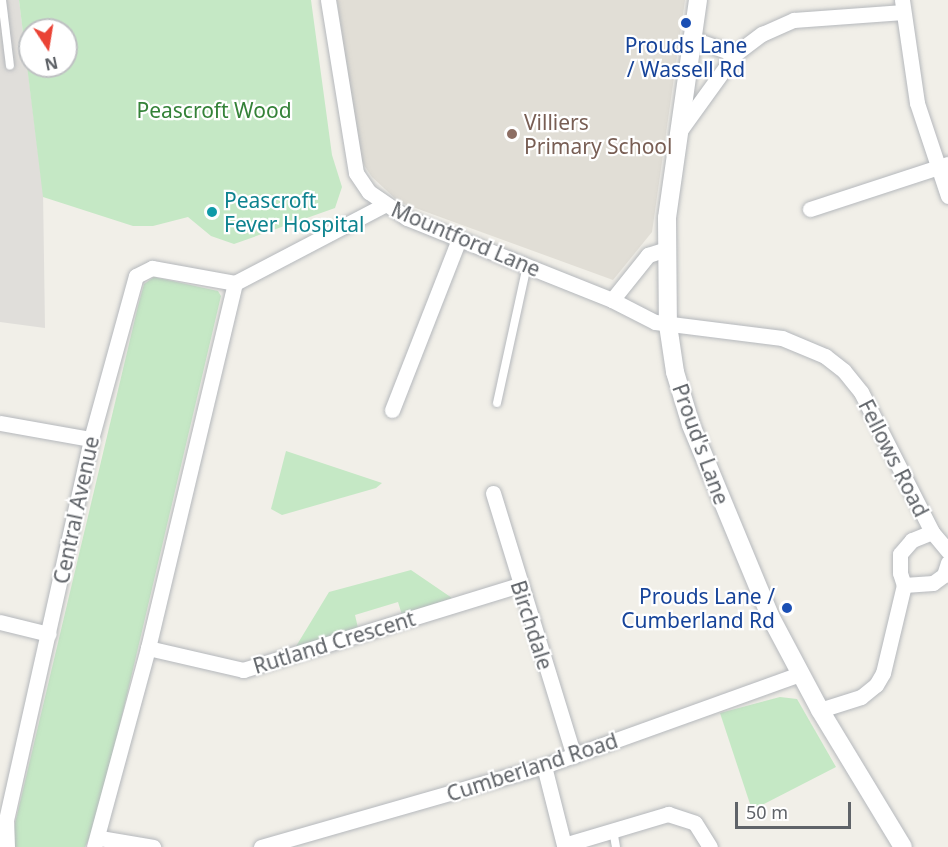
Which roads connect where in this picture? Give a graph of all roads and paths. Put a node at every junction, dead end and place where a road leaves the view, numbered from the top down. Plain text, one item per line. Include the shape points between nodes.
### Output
1 (2, 0) edge
2 (328, 0) edge
3 (698, 0) edge
4 (902, 6) edge
5 (693, 39) junction
6 (735, 54) junction
7 (10, 66) dead end
8 (678, 132) junction
9 (942, 165) edge
10 (948, 196) edge
11 (384, 205) junction
12 (810, 209) dead end
13 (459, 239) junction
14 (666, 249) junction
15 (527, 265) junction
16 (235, 283) junction
17 (612, 300) junction
18 (668, 325) junction
19 (497, 403) dead end
20 (392, 410) dead end
21 (0, 423) edge
22 (91, 439) junction
23 (493, 493) dead end
24 (932, 532) junction
25 (948, 551) edge
26 (948, 563) edge
27 (519, 585) junction
28 (904, 585) junction
29 (0, 622) edge
30 (49, 634) junction
31 (148, 648) junction
32 (800, 674) junction
33 (820, 710) junction
34 (574, 756) junction
35 (544, 766) junction
36 (3, 820) edge
37 (613, 830) junction
38 (97, 842) edge
39 (562, 846) edge
40 (7, 847) edge
41 (153, 847) edge
42 (261, 847) edge
43 (616, 847) edge
44 (710, 847) edge
45 (903, 847) edge

1 - 7 lane
2 - 11 street, Mountford Lane via 356,173
3 - 5 street, Proud's Lane
4 - 6 street via 794,20 762,34
4 - 9 street via 917,103
5 - 6 street
5 - 8 street, Proud's Lane
6 - 8 street
8 - 14 street, Proud's Lane via 669,189
9 - 10 street
9 - 12 street
11 - 13 street, Mountford Lane
11 - 16 street
13 - 15 street, Mountford Lane
13 - 20 street
14 - 17 street via 648,255
14 - 18 street, Proud's Lane
15 - 17 street, Mountford Lane
15 - 19 lane
16 - 22 street, Central Avenue via 152,268 136,276
16 - 31 street
17 - 18 street, Mountford Lane
18 - 24 street, Fellows Road via 782,338 809,346 844,370 884,431
18 - 32 street, Proud's Lane via 675,372 691,425 770,616
21 - 22 street
22 - 30 street, Central Avenue
23 - 27 street, Birchdale
24 - 25 street, Fellows Road
24 - 28 street via 912,540 900,554
26 - 28 street via 944,575 933,583
27 - 31 street, Rutland Crescent via 243,670
27 - 34 street, Birchdale
28 - 33 street via 883,673 876,685 861,697
29 - 30 street
30 - 36 street, Central Avenue
31 - 38 street
32 - 33 street, Proud's Lane
32 - 34 street, Cumberland Road
33 - 45 street, Proud's Lane
34 - 35 street, Cumberland Road
35 - 39 street
35 - 42 street, Cumberland Road
36 - 40 street, Central Avenue
37 - 39 street
37 - 43 lane
37 - 44 street via 668,814 681,816 695,823
38 - 41 street

